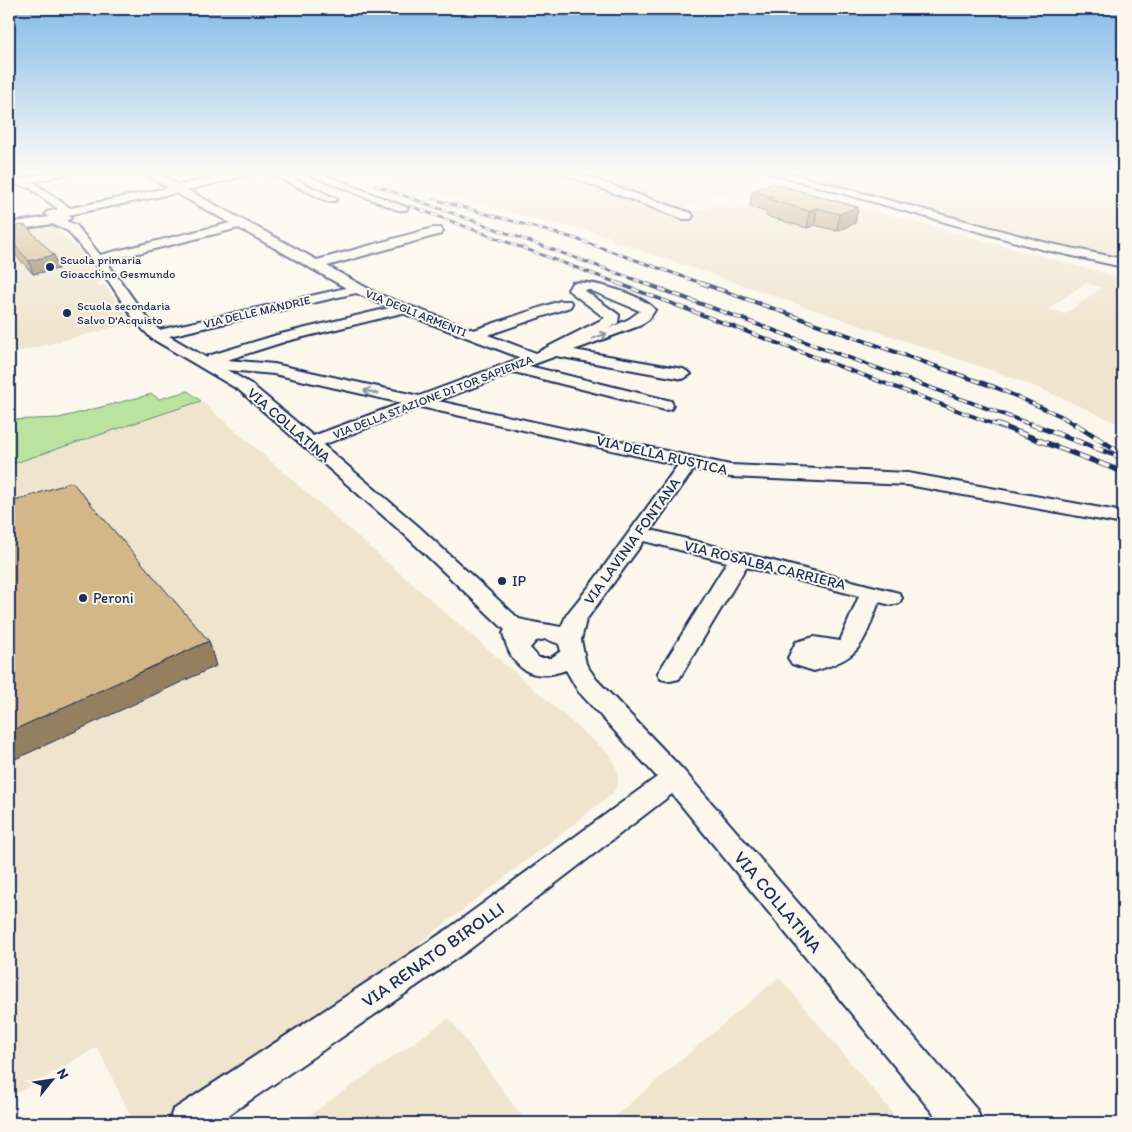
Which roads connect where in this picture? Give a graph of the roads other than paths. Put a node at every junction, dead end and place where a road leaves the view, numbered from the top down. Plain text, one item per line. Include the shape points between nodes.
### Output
1 (75, 226) edge
2 (215, 226) edge
3 (243, 226) edge
4 (970, 226) edge
5 (437, 231) dead end
6 (98, 259) junction
7 (1123, 263) edge
8 (314, 266) junction
9 (358, 289) junction
10 (565, 304) dead end
11 (402, 309) junction
12 (156, 335) junction
13 (472, 335) junction
14 (554, 351) junction
15 (536, 358) junction
16 (205, 363) junction
17 (514, 367) junction
18 (683, 374) dead end
19 (419, 403) junction
20 (665, 405) dead end
21 (311, 443) junction
22 (689, 463) junction
23 (1123, 518) edge
24 (638, 533) junction
25 (740, 559) junction
26 (548, 639) junction
27 (842, 651) dead end
28 (670, 673) dead end
29 (674, 778) junction
30 (186, 1123) edge
31 (964, 1123) edge

1 - 6 street, VIA COLLATINA
2 - 6 street
3 - 8 street, VIA DEGLI ARMENTI
4 - 7 street
5 - 8 street
6 - 12 street, VIA COLLATINA via 139,317
8 - 9 street, VIA DEGLI ARMENTI
9 - 11 street, VIA DEGLI ARMENTI
9 - 12 street, VIA DELLE MANDRIE
10 - 13 street
11 - 13 street, VIA DEGLI ARMENTI
11 - 16 street via 282,338
12 - 16 street, VIA COLLATINA
13 - 15 street, VIA DEGLI ARMENTI
14 -> 14 street, VIA DELLA STAZIONE DI TOR SAPIENZA via 621,328 643,317 648,310 592,286 577,286 577,291 611,314 614,320
14 - 15 street, VIA DELLA STAZIONE DI TOR SAPIENZA
14 - 18 street
15 - 17 street, VIA DELLA STAZIONE DI TOR SAPIENZA
19 -> 16 street, VIA DELLA RUSTICA via 274,369
16 - 21 street, VIA COLLATINA via 245,387
17 - 19 street, VIA DELLA STAZIONE DI TOR SAPIENZA
17 - 20 street
19 - 21 street, VIA DELLA STAZIONE DI TOR SAPIENZA
19 - 22 street, VIA DELLA RUSTICA
21 - 26 street, VIA COLLATINA via 412,530 456,575
22 - 23 street, VIA DELLA RUSTICA via 752,474 908,479
22 - 24 street, VIA LAVINIA FONTANA
24 - 25 street, VIA ROSALBA CARRIERA
24 - 26 street, VIA LAVINIA FONTANA via 600,588
25 - 27 street, VIA ROSALBA CARRIERA via 881,595 850,645
25 - 28 street
26 - 29 street, VIA COLLATINA
29 - 30 street, VIA RENATO BIROLLI via 459,939
29 - 31 street, VIA COLLATINA

